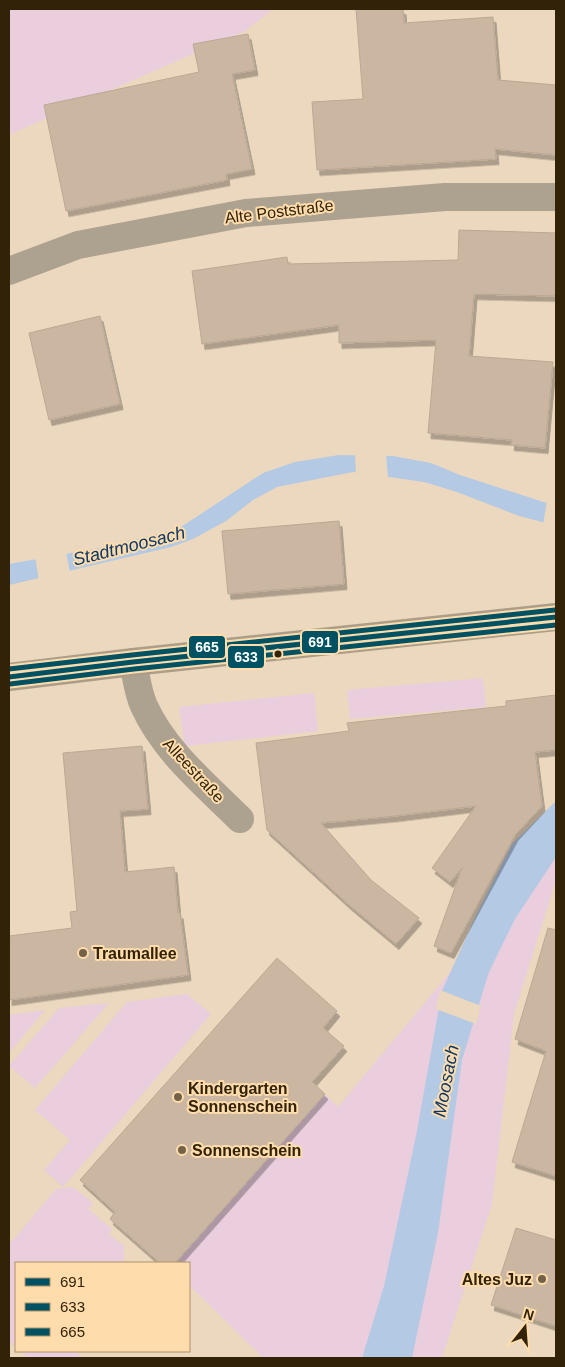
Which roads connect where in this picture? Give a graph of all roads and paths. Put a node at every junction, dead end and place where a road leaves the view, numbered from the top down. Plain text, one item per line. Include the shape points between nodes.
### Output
1 (556, 197) edge
2 (9, 271) edge
3 (556, 617) edge
4 (133, 662) junction
5 (9, 677) edge
6 (240, 819) dead end

1 - 2 street, Alte Poststraße via 445,197 246,213 78,245
3 - 4 main road
4 - 5 main road
4 - 6 street, Alleestraße via 143,705 165,744

